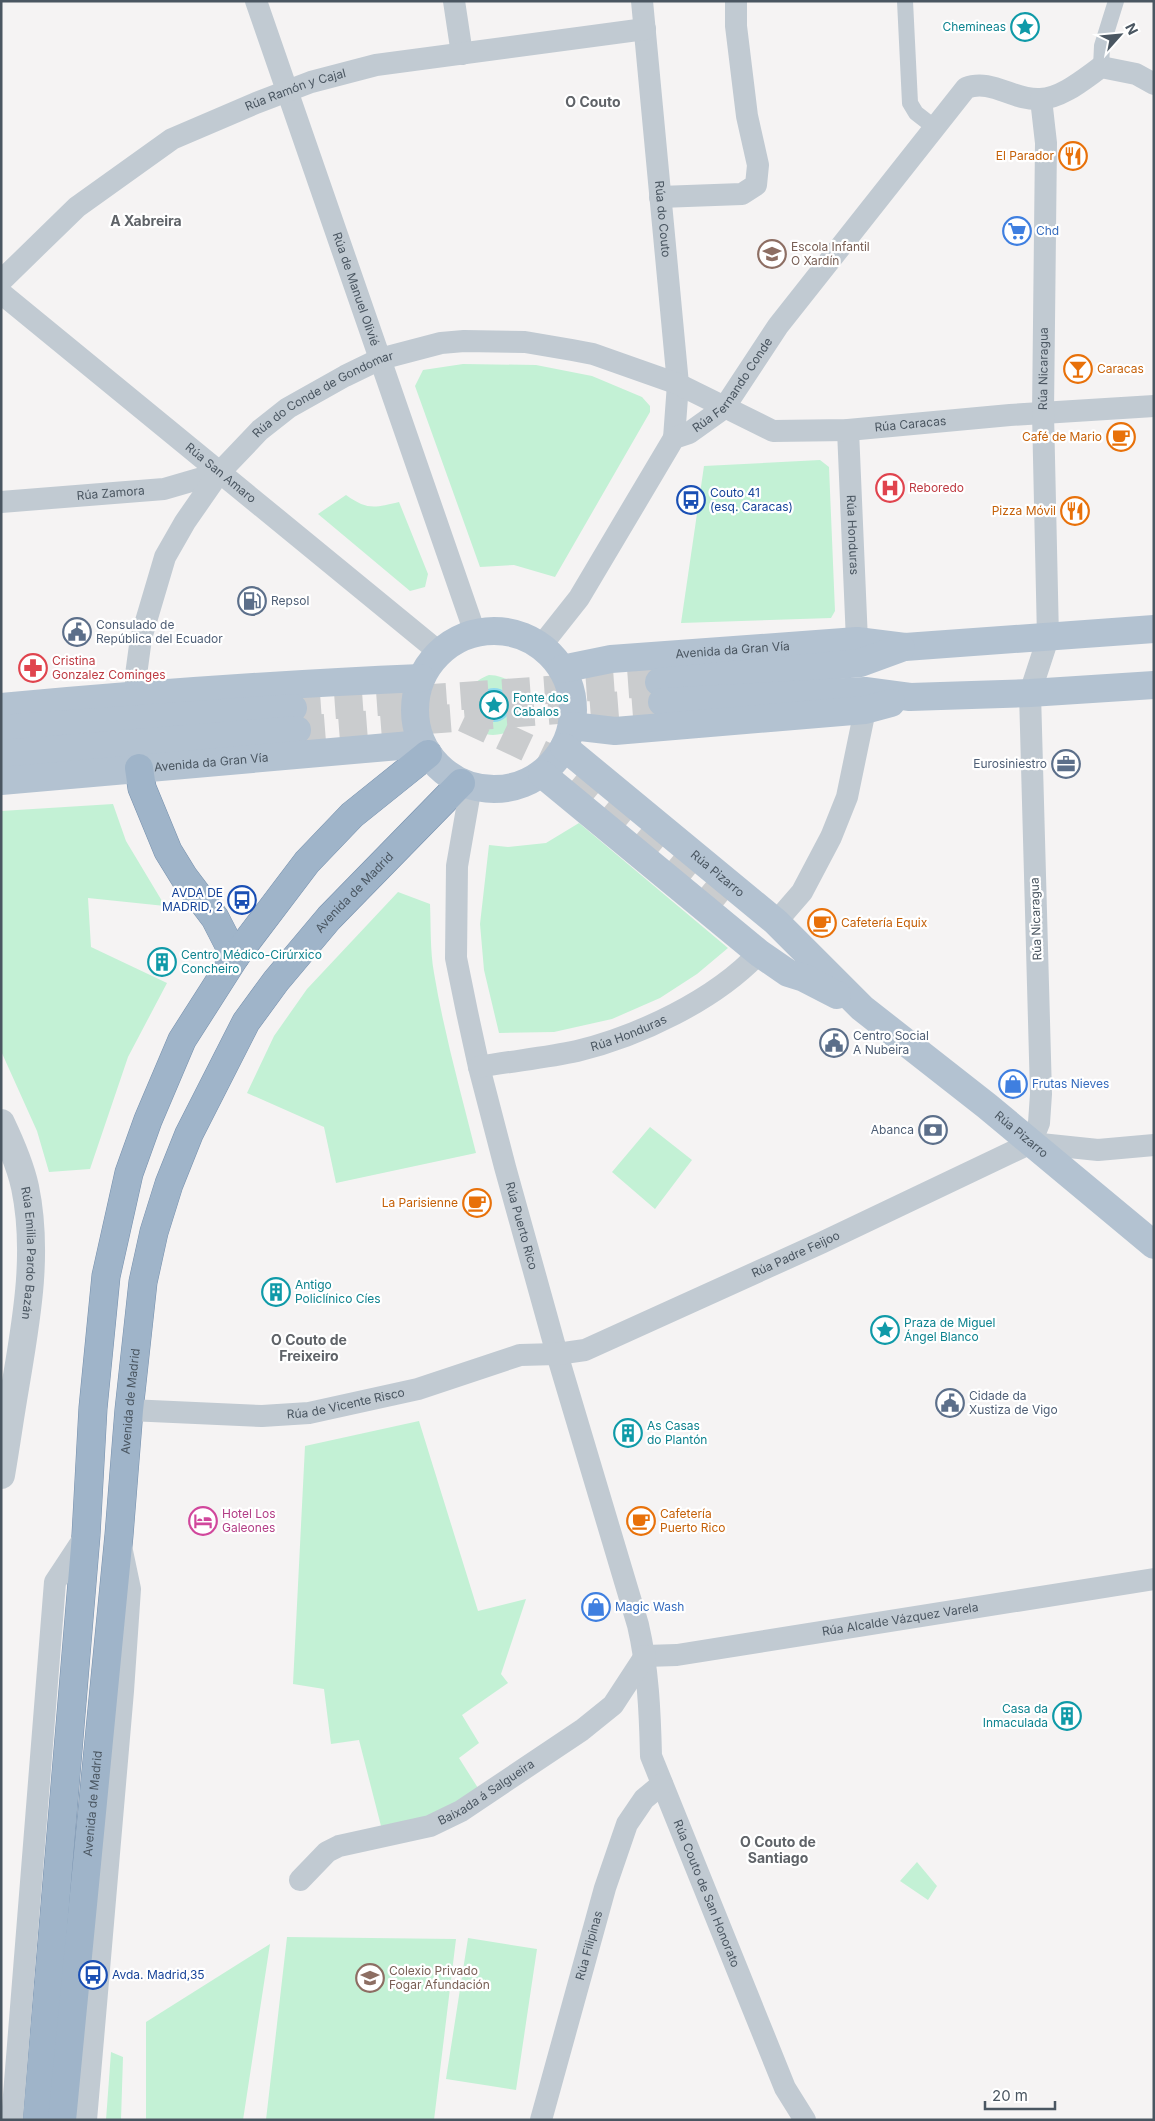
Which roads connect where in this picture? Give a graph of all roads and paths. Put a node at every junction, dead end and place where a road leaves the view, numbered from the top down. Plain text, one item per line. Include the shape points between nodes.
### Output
1 (256, 1) edge
2 (454, 1) edge
3 (642, 1) edge
4 (736, 1) edge
5 (906, 1) edge
6 (1116, 1) edge
7 (645, 29) junction
8 (462, 54) junction
9 (1101, 67) junction
10 (1154, 84) edge
11 (287, 91) junction
12 (1041, 99) junction
13 (934, 127) junction
14 (660, 197) junction
15 (1, 281) edge
16 (1, 293) edge
17 (380, 359) junction
18 (678, 384) junction
19 (1154, 406) edge
20 (724, 408) junction
21 (1043, 413) junction
22 (848, 430) junction
23 (674, 438) junction
24 (219, 473) junction
25 (1, 502) edge
26 (1154, 630) edge
27 (475, 633) junction
28 (1048, 638) junction
29 (857, 641) junction
30 (541, 646) junction
31 (905, 647) junction
32 (439, 652) junction
33 (562, 669) junction
34 (421, 678) junction
35 (1154, 685) edge
36 (1030, 693) junction
37 (136, 695) junction
38 (910, 698) junction
39 (1, 707) edge
40 (865, 710) junction
41 (1, 728) edge
42 (568, 737) junction
43 (425, 749) junction
44 (1, 754) edge
45 (139, 768) junction
46 (542, 774) junction
47 (1, 781) edge
48 (466, 784) junction
49 (726, 905) tunnel mouth
50 (776, 922) junction
51 (759, 953) junction
52 (235, 957) junction
53 (804, 978) junction
54 (862, 1008) junction
55 (479, 1067) junction
56 (1, 1123) edge
57 (1031, 1143) junction
58 (1154, 1145) edge
59 (1154, 1245) edge
60 (557, 1354) junction
61 (129, 1410) junction
62 (6, 1417) edge
63 (1, 1475) edge
64 (86, 1535) junction
65 (119, 1535) junction
66 (1154, 1579) edge
67 (645, 1656) junction
68 (662, 1784) junction
69 (300, 1880) dead end
70 (12, 2120) edge
71 (37, 2120) edge
72 (62, 2120) edge
73 (86, 2120) edge
74 (541, 2120) edge
75 (805, 2120) edge

1 - 11 street, Rúa de Manuel Olivié
2 - 8 street
3 - 7 street, Rúa do Couto
4 - 14 street via 747,116 758,165 756,185 742,194
5 - 13 street via 910,103 916,113
6 - 9 street via 1102,46
7 - 8 street, Rúa Ramón y Cajal
7 - 14 street, Rúa do Couto
8 - 11 street, Rúa Ramón y Cajal via 376,65
9 - 10 street via 1136,74
9 - 12 street via 1065,91
11 - 15 street, Rúa Ramón y Cajal via 172,140 78,207
11 - 17 street, Rúa de Manuel Olivié
12 - 13 street, Rúa Fernando Conde via 1018,97 974,85 966,88
12 - 21 street, Rúa Nicaragua via 1046,143
13 - 20 street, Rúa Fernando Conde via 778,326
14 - 18 street, Rúa do Couto
16 - 24 street, Rúa San Amaro
17 - 18 street, Rúa do Conde de Gondomar via 440,343 525,342 592,354
17 - 24 street, Rúa do Conde de Gondomar via 288,408 260,430
17 - 27 street, Rúa de Manuel Olivié
18 - 20 street, Rúa Caracas
18 - 23 street, Rúa do Couto
19 - 21 street, Rúa Caracas
20 - 22 street, Rúa Caracas via 773,431
20 - 23 street, Rúa Fernando Conde via 690,433
21 - 22 street, Rúa Caracas
21 - 28 street, Rúa Nicaragua
22 - 29 street, Rúa Honduras
23 - 30 street, Rúa Fernando Conde via 579,598
24 - 25 street, Rúa Zamora via 164,489
24 - 32 street, Rúa San Amaro
24 - 37 street, Rúa do Conde de Gondomar via 165,558 141,638
26 - 28 main road, Avenida da Gran Vía
27 - 30 main road via 498,630 521,635
27 - 32 main road via 456,640
28 - 31 main road, Avenida da Gran Vía
28 - 36 street, Rúa Nicaragua
29 - 31 main road, Avenida da Gran Vía
29 - 33 main road, Avenida da Gran Vía via 610,659
30 - 33 main road
31 - 38 main road, Avenida da Gran Vía via 860,663 661,692 865,691
32 - 34 main road
33 - 42 main road via 570,687 573,706
34 - 37 main road
34 - 43 main road via 415,711
35 - 36 main road, Avenida da Gran Vía
36 - 38 main road, Avenida da Gran Vía
36 - 57 street, Rúa Nicaragua via 1041,1094 1039,1123
37 - 39 main road
38 - 40 main road, Avenida da Gran Vía
40 - 42 main road, Avenida da Gran Vía
40 - 50 street via 847,797 831,838 802,892
41 - 44 main road via 295,719
42 - 46 main road
42 - 50 main road, Rúa Pizarro
43 - 45 main road, Avenida da Gran Vía
43 - 48 main road via 442,770
43 - 52 highway via 352,815 307,862
45 - 47 main road, Avenida da Gran Vía
45 - 52 highway via 142,788 168,851 214,918
46 - 48 main road via 520,786 496,790
46 - 51 main road, Rúa Pizarro
48 - 55 street, Rúa Puerto Rico via 457,866 456,958
48 - 61 highway, Avenida de Madrid via 329,918 246,1022 189,1134 154,1232 143,1282
49 - 53 main road, Rúa Pizarro via 795,962
50 - 54 main road, Rúa Pizarro
51 - 53 main road, Rúa Pizarro via 788,973
51 - 55 street, Rúa Honduras via 739,973 694,1004 626,1035 577,1051
52 - 64 highway via 182,1040 129,1173 106,1276 93,1408
53 - 54 main road, Rúa Pizarro
54 - 57 main road, Rúa Pizarro
55 - 60 street, Rúa Puerto Rico
56 - 62 street, Rúa Emilia Pardo Bazán via 15,1152 25,1187 31,1258 26,1324
57 - 58 street via 1098,1150
57 - 59 main road, Rúa Pizarro
57 - 60 street, Rúa Padre Feijoo via 591,1347
60 - 61 street, Rúa de Vicente Risco via 520,1355 418,1389 309,1414 262,1416
60 - 67 street, Rúa Puerto Rico via 622,1565
61 - 65 highway, Avenida de Madrid
62 - 63 street, Rúa Emilia Pardo Bazán
64 - 70 street via 56,1582
64 - 71 highway
65 - 72 highway, Avenida de Madrid
65 - 73 street via 130,1589
66 - 67 street, Rúa Alcalde Vázquez Varela via 677,1655
67 - 68 street, Rúa Couto de San Honorato via 651,1756
67 - 69 street, Baixada á Salgueira via 613,1706 461,1812 430,1826 339,1846 327,1852
68 - 74 street, Rúa Filipinas via 644,1799 627,1824 605,1888
68 - 75 street, Rúa Couto de San Honorato via 785,2088

